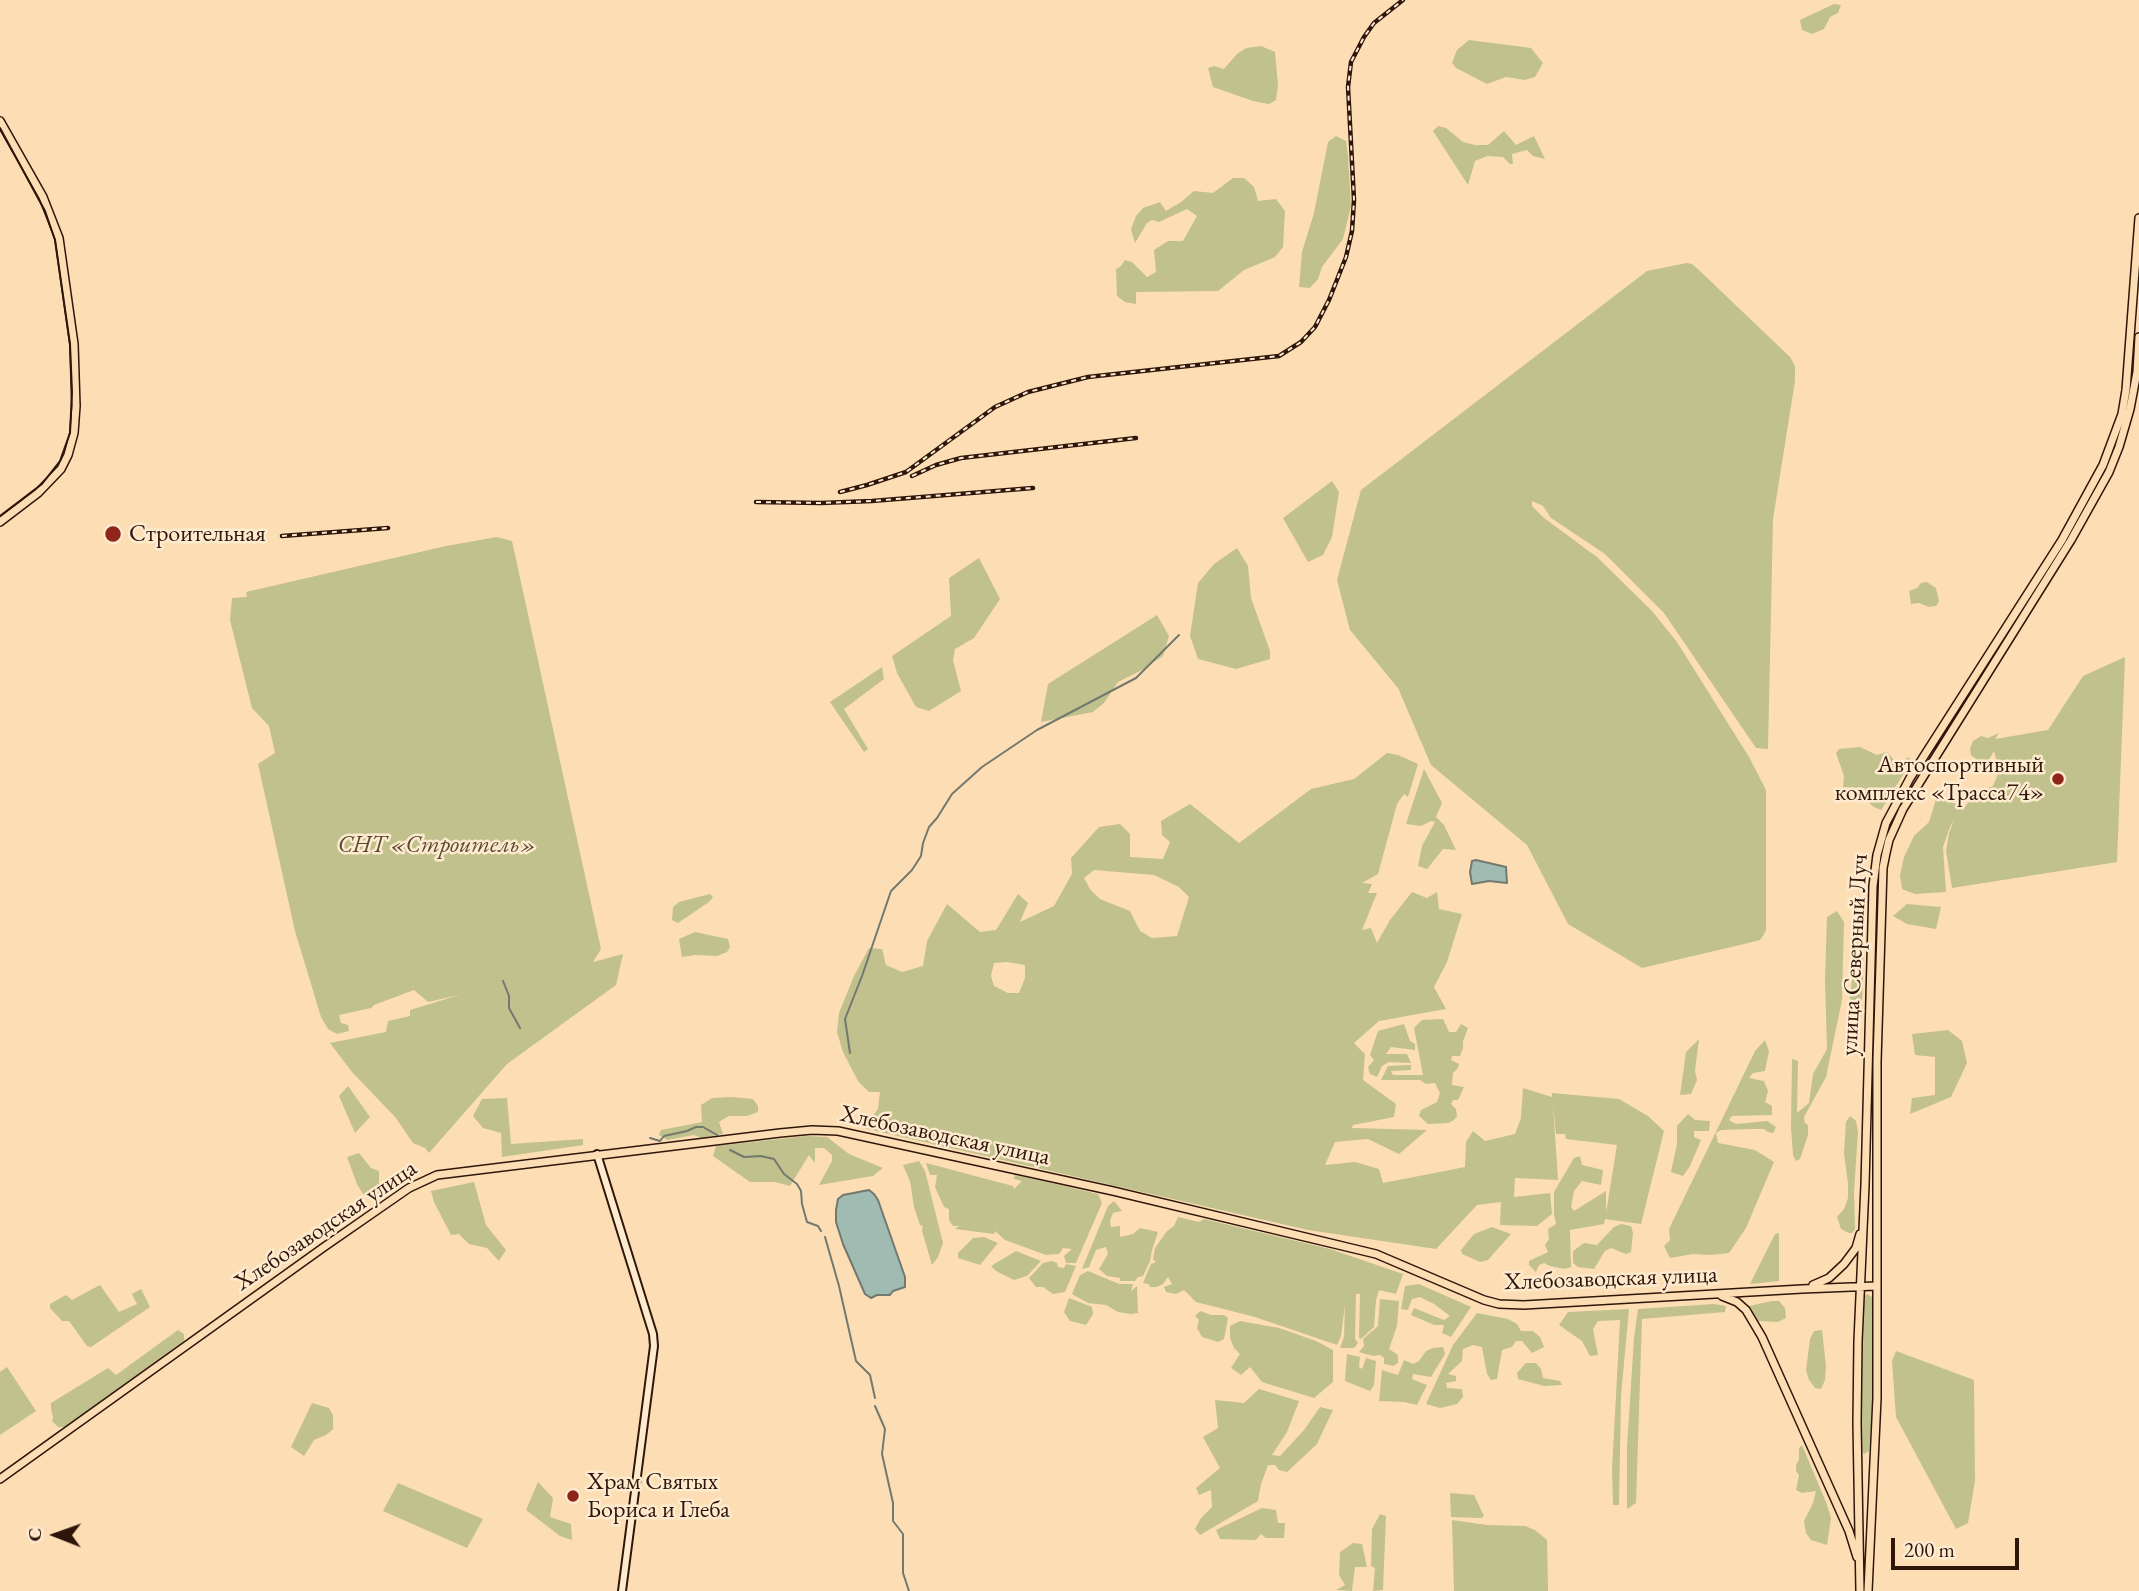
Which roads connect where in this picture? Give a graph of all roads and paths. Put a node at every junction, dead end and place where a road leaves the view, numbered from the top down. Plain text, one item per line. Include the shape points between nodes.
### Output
1 (0, 121) edge
2 (2139, 218) edge
3 (2139, 337) edge
4 (0, 522) edge
5 (597, 1154) junction
6 (1865, 1185) junction
7 (1877, 1186) junction
8 (1864, 1224) junction
9 (1876, 1286) junction
10 (1861, 1287) junction
11 (1802, 1289) junction
12 (1718, 1294) junction
13 (1858, 1455) junction
14 (1873, 1456) junction
15 (0, 1479) edge
16 (1860, 1565) junction
17 (622, 1591) edge
18 (1860, 1591) edge
19 (1868, 1591) edge

1 - 4 main road via 43,197 59,238 74,344 76,406 74,433 61,469
2 - 6 main road, улица Северный Луч via 2126,390 2103,465 2062,540 1910,778 1880,840 1873,886
3 - 7 main road, улица Северный Луч via 2132,401 2109,472 1903,808 1889,841 1882,887
5 - 12 main road, Хлебозаводская улица via 838,1130 1376,1254 1499,1304
5 - 15 main road, Хлебозаводская улица via 437,1175 409,1188
5 - 17 main road via 654,1346
6 - 7 main road via 1870,1179
6 - 8 main road, улица Северный Луч
7 - 9 main road, улица Северный Луч
8 - 10 main road, улица Северный Луч
8 - 11 main road via 1844,1265 1824,1281
9 - 10 main road, Хлебозаводская улица
9 - 14 main road, улица Северный Луч
10 - 11 main road, Хлебозаводская улица
10 - 13 main road, улица Северный Луч
11 - 12 main road, Хлебозаводская улица
12 - 16 main road via 1746,1310 1762,1338
13 - 14 main road via 1864,1461
13 - 16 main road, улица Северный Луч
14 - 19 main road, улица Северный Луч
16 - 18 main road, улица Северный Луч

